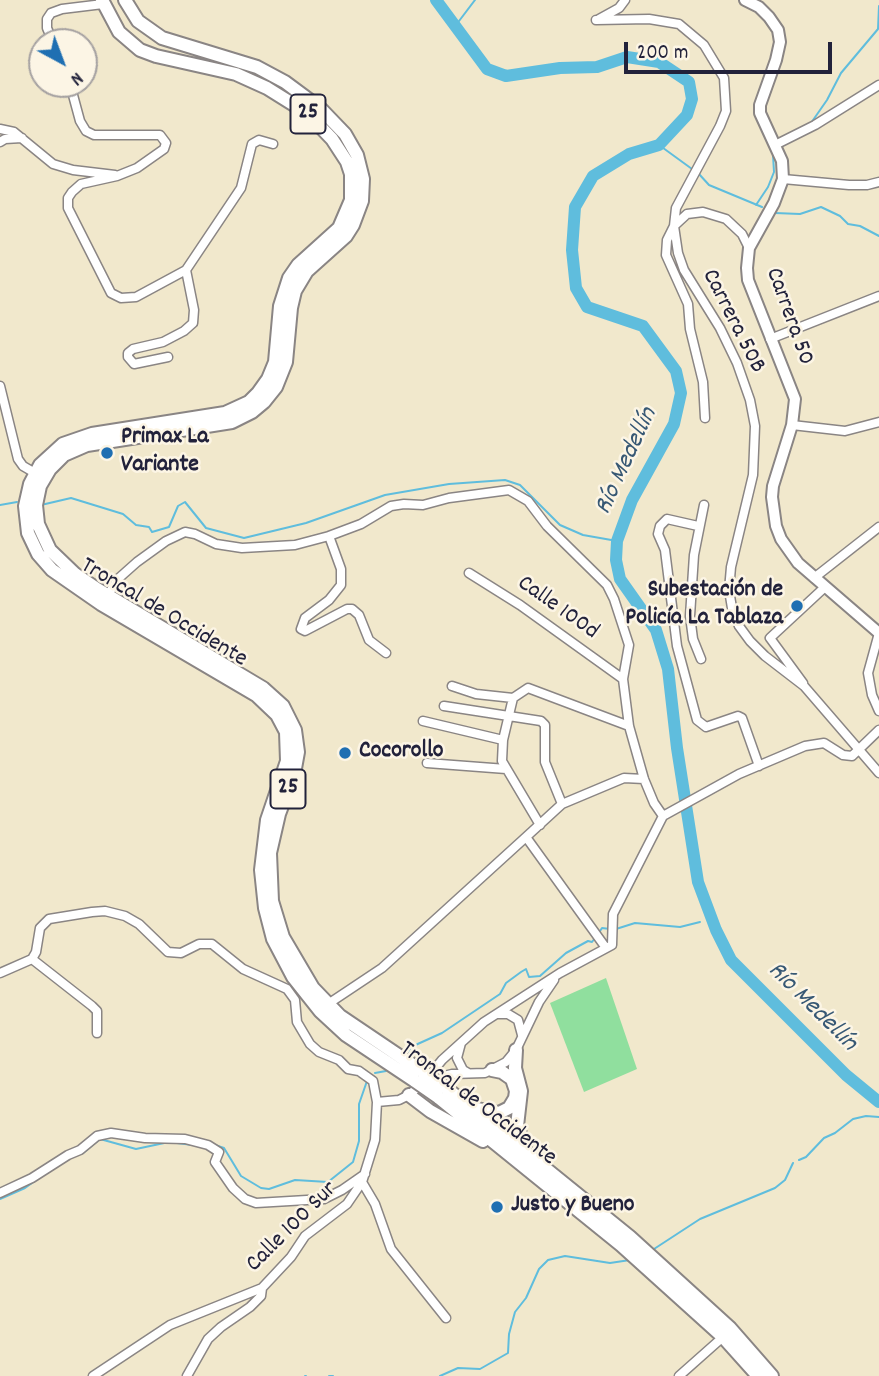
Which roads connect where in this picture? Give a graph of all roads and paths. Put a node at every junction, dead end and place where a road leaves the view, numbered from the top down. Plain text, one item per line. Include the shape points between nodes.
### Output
1 (125, 0) edge
2 (625, 0) edge
3 (745, 0) edge
4 (103, 2) edge
5 (47, 28) edge
6 (879, 85) edge
7 (74, 98) edge
8 (0, 129) edge
9 (22, 138) junction
10 (0, 142) edge
11 (273, 144) dead end
12 (775, 145) junction
13 (117, 176) junction
14 (783, 179) junction
15 (879, 182) edge
16 (674, 226) junction
17 (749, 248) junction
18 (186, 270) junction
19 (879, 296) edge
20 (770, 339) junction
21 (168, 357) dead end
22 (0, 386) edge
23 (705, 418) dead end
24 (879, 422) edge
25 (792, 425) junction
26 (35, 473) junction
27 (704, 505) dead end
28 (698, 526) junction
29 (879, 527) edge
30 (329, 536) junction
31 (469, 573) dead end
32 (814, 578) junction
33 (825, 587) junction
34 (107, 596) junction
35 (690, 617) junction
36 (674, 621) junction
37 (879, 633) edge
38 (386, 653) dead end
39 (701, 659) dead end
40 (623, 679) junction
41 (452, 686) dead end
42 (804, 686) junction
43 (513, 698) junction
44 (444, 706) dead end
45 (879, 710) edge
46 (508, 717) junction
47 (423, 721) dead end
48 (629, 726) junction
49 (879, 730) edge
50 (503, 740) junction
51 (860, 751) junction
52 (427, 763) dead end
53 (759, 766) junction
54 (506, 769) junction
55 (879, 774) edge
56 (644, 779) junction
57 (562, 804) junction
58 (663, 816) junction
59 (540, 825) junction
60 (526, 836) junction
61 (603, 945) junction
62 (32, 960) junction
63 (561, 973) junction
64 (0, 974) edge
65 (328, 1004) junction
66 (496, 1015) junction
67 (97, 1032) dead end
68 (521, 1038) junction
69 (464, 1040) junction
70 (516, 1050) junction
71 (492, 1070) junction
72 (468, 1073) junction
73 (421, 1078) junction
74 (442, 1093) junction
75 (409, 1096) junction
76 (377, 1102) junction
77 (472, 1108) junction
78 (540, 1162) junction
79 (364, 1178) junction
80 (0, 1194) edge
81 (567, 1200) junction
82 (262, 1288) junction
83 (446, 1318) dead end
84 (723, 1337) junction
85 (93, 1376) edge
86 (187, 1376) edge
87 (679, 1376) edge
88 (758, 1376) edge
89 (772, 1376) edge

1 - 34 highway, Troncal de Occidente / 25 via 133,15 162,38 257,67 311,101 345,134 361,166 363,190 359,211 346,236 307,271 295,291 286,362 264,402 232,422 87,445 64,455 50,469 40,486 36,514 44,542 64,564
2 - 16 street, Carrera 50B via 596,20 649,19 679,24 705,44 724,78 726,111 676,208
3 - 12 main road via 769,17 778,30 776,60 760,105
4 - 5 street via 51,13
4 - 26 highway, Troncal de Occidente / 25 via 118,32 140,50 236,74 307,113 346,162 351,200 339,228 289,278 280,306 272,372 249,401 225,413 71,440 48,456
6 - 12 street
7 - 13 street via 80,121 94,135 160,135 165,139 164,149
8 - 9 street
9 - 10 street
9 - 13 street via 53,164
11 - 18 street via 259,140 252,144 241,188
12 - 14 main road
13 - 18 street via 81,184 72,192 68,208 111,293 136,297
14 - 15 street
14 - 17 main road, Carrera 50
16 - 17 street via 687,214 713,214 735,227
16 - 23 street via 666,255 688,304
16 - 42 street, Carrera 50B via 684,271 737,363 755,426 753,475 731,567 732,608 750,641
17 - 20 main road, Carrera 50 via 748,279
18 - 21 street via 192,323 163,342 128,354 134,363
19 - 20 street
20 - 25 main road, Carrera 50 via 795,399
22 - 26 street via 18,459
24 - 25 street via 845,431
25 - 32 main road, Carrera 50 via 773,486 773,514 781,539
26 - 73 highway, Troncal de Occidente / 25 via 25,514 30,540 43,561 101,604 256,695 277,715 286,732 287,761 267,820 261,870 273,939 293,978 331,1023 363,1048
27 - 28 street
28 - 35 street
28 - 36 street via 667,519 660,526
29 - 32 street
30 - 34 street via 295,545 242,548 185,532 137,562
30 - 38 street via 339,560 341,585 305,618 301,629 352,609 369,640
30 - 40 street via 391,506 509,490 528,501 607,585 629,645
31 - 40 street, Calle 100d
32 - 33 main road, Carrera 50
33 - 37 main road, Carrera 50
33 - 42 street via 770,638
34 - 65 highway, Troncal de Occidente / 25 via 263,688 288,713 297,741 297,763 273,837 272,901 291,954
35 - 36 street
35 - 39 street
36 - 53 street via 697,720 706,727 742,718
37 - 45 street via 868,673
40 - 48 street
41 - 43 street
42 - 51 street, Carrera 50B
43 - 46 street
43 - 48 street via 528,688
44 - 46 street
46 - 50 street
46 - 57 street via 545,725 545,762
47 - 50 street
48 - 56 street
49 - 51 street
50 - 54 street
51 - 53 street via 848,757 816,743
51 - 55 street, Carrera 50B
52 - 54 street
53 - 58 street
54 - 59 street
56 - 57 street via 624,778
56 - 58 street
57 - 59 street
58 - 61 street via 613,914 612,945
59 - 60 street
60 - 61 street
60 - 65 street via 382,968
61 - 63 street
62 - 64 street
62 - 67 street via 97,1011
62 - 76 street via 45,922 76,913 105,911 125,916 174,954 212,944 243,969 289,990 307,1040 319,1052 348,1069 359,1070 373,1082
63 - 66 street
63 - 68 street via 545,992
65 - 73 highway, Troncal de Occidente / 25
66 - 68 street via 508,1014 518,1020
66 - 69 street
68 - 70 street
69 - 72 street via 457,1058
69 - 73 street
70 - 71 street
70 - 78 highway via 521,1091 517,1126 521,1141
71 - 72 street
71 - 77 highway via 512,1079 516,1091 513,1104 493,1114
72 - 73 street
73 - 74 highway, Troncal de Occidente / 25, bridge
73 - 75 street
74 - 77 highway, Troncal de Occidente / 25
74 - 81 highway, Troncal de Occidente / 25
75 - 76 street
75 - 81 highway
76 - 79 street, Calle 100 Sur via 375,1140
77 - 78 highway, Troncal de Occidente / 25
78 - 89 highway, Troncal de Occidente / 25 via 707,1306
79 - 80 street via 324,1199 256,1203 233,1188 215,1162 219,1152 208,1145 111,1133 97,1136
79 - 82 street, Calle 100 Sur via 347,1204 305,1236
79 - 83 street via 391,1249
81 - 84 highway, Troncal de Occidente / 25
82 - 85 street, Calle 100 Sur via 170,1325
82 - 86 street via 250,1307 208,1339
84 - 87 street
84 - 88 highway, Troncal de Occidente / 25

